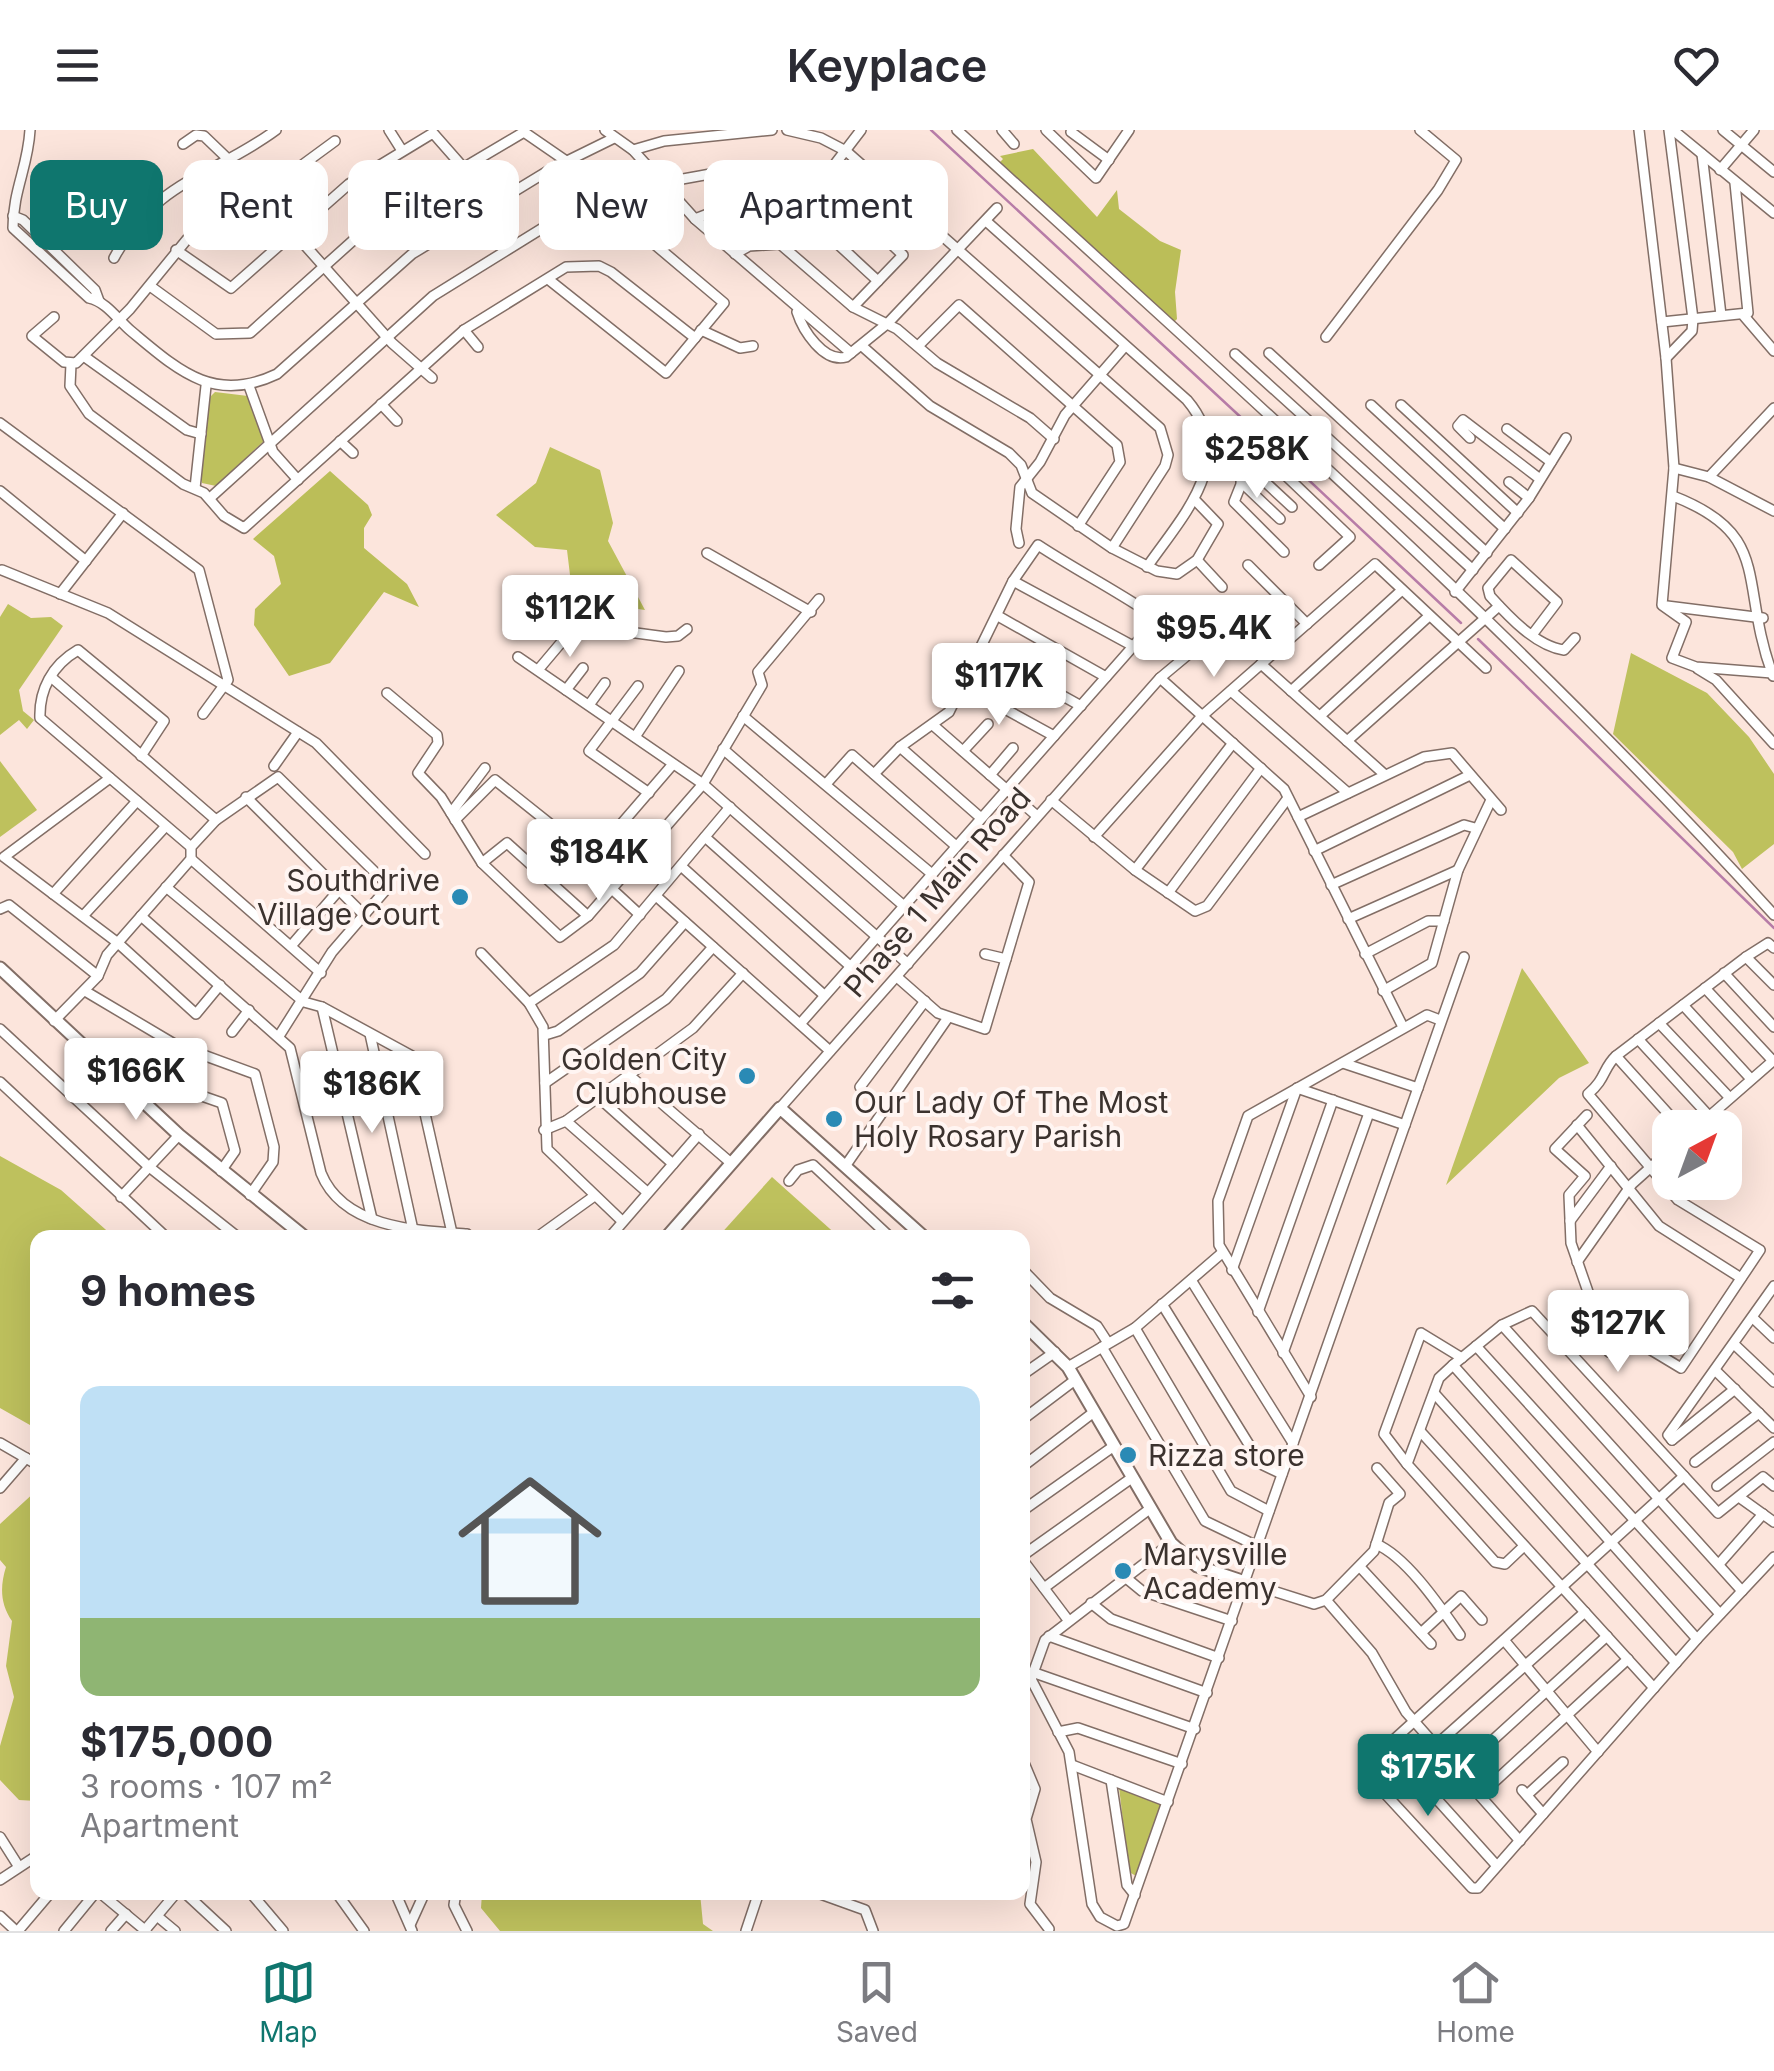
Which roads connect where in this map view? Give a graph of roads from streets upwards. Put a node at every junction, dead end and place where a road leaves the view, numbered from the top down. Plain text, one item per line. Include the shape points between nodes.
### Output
1 (30, 130) edge
2 (276, 130) edge
3 (389, 130) edge
4 (605, 130) edge
5 (772, 130) edge
6 (787, 130) edge
7 (861, 130) edge
8 (956, 130) edge
9 (1002, 130) edge
10 (1046, 130) edge
11 (1420, 130) edge
12 (1639, 130) edge
13 (1671, 130) edge
14 (1724, 130) edge
15 (1754, 130) edge
16 (731, 131) edge
17 (1072, 131) edge
18 (1125, 131) edge
19 (524, 132) edge
20 (614, 138) junction
21 (335, 141) dead end
22 (182, 144) dead end
23 (1014, 144) dead end
24 (1741, 145) junction
25 (1062, 146) junction
26 (401, 148) junction
27 (634, 150) junction
28 (846, 151) junction
29 (1702, 154) junction
30 (229, 160) joint
31 (309, 160) edge
32 (457, 160) edge
33 (473, 160) edge
34 (568, 160) joint
35 (642, 160) edge
36 (839, 160) edge
37 (1109, 160) junction
38 (1720, 170) junction
39 (1774, 172) edge
40 (539, 177) edge
41 (183, 180) edge
42 (1734, 182) junction
43 (328, 201) edge
44 (684, 208) edge
45 (997, 208) dead end
46 (1774, 213) edge
47 (704, 218) edge
48 (695, 220) junction
49 (986, 221) junction
50 (539, 232) edge
51 (183, 242) edge
52 (348, 244) edge
53 (176, 250) junction
54 (272, 250) edge
55 (309, 250) edge
56 (661, 250) edge
57 (843, 250) edge
58 (898, 250) edge
59 (958, 250) junction
60 (736, 254) junction
61 (114, 258) dead end
62 (323, 265) junction
63 (548, 278) junction
64 (878, 281) junction
65 (150, 286) junction
66 (356, 301) junction
67 (853, 307) junction
68 (1721, 316) junction
69 (1744, 316) junction
70 (54, 317) dead end
71 (1693, 319) junction
72 (120, 320) junction
73 (1662, 322) junction
74 (888, 323) junction
75 (464, 330) junction
76 (698, 334) junction
77 (387, 337) junction
78 (1326, 337) dead end
79 (754, 346) dead end
80 (862, 346) junction
81 (918, 346) junction
82 (1125, 346) junction
83 (478, 347) dead end
84 (1774, 351) edge
85 (1269, 353) dead end
86 (1235, 354) dead end
87 (84, 356) junction
88 (1666, 358) junction
89 (71, 364) junction
90 (420, 367) junction
91 (1098, 376) junction
92 (432, 378) dead end
93 (206, 386) junction
94 (249, 386) junction
95 (380, 404) junction
96 (1072, 405) junction
97 (1371, 405) dead end
98 (1401, 405) dead end
99 (1774, 408) edge
100 (397, 420) dead end
101 (1271, 422) junction
102 (0, 423) edge
103 (1507, 429) dead end
104 (200, 434) junction
105 (1470, 438) dead end
106 (1566, 438) dead end
107 (1054, 439) junction
108 (1223, 440) dead end
109 (340, 441) junction
110 (1259, 442) junction
111 (1210, 443) junction
112 (271, 445) junction
113 (352, 452) dead end
114 (1551, 462) junction
115 (1250, 466) junction
116 (1674, 468) junction
117 (1710, 477) junction
118 (1026, 479) junction
119 (298, 480) junction
120 (1540, 480) junction
121 (1242, 482) junction
122 (1509, 482) dead end
123 (195, 488) junction
124 (0, 491) edge
125 (1673, 496) junction
126 (210, 498) junction
127 (1529, 498) junction
128 (1194, 500) junction
129 (1292, 508) dead end
130 (1774, 511) edge
131 (1518, 513) junction
132 (123, 514) junction
133 (1280, 518) dead end
134 (1743, 525) dead end
135 (1078, 526) junction
136 (1505, 529) junction
137 (1019, 543) dead end
138 (1112, 548) junction
139 (1755, 548) dead end
140 (1284, 552) dead end
141 (707, 553) dead end
142 (1487, 553) junction
143 (86, 560) junction
144 (1197, 560) junction
145 (1248, 565) dead end
146 (1319, 565) dead end
147 (1147, 566) junction
148 (0, 567) edge
149 (1473, 570) junction
150 (1014, 580) junction
151 (1222, 587) dead end
152 (1402, 590) junction
153 (1455, 592) junction
154 (60, 594) junction
155 (819, 599) dead end
156 (1500, 606) junction
157 (1662, 606) junction
158 (811, 612) junction
159 (998, 616) junction
160 (1160, 616) junction
161 (1429, 616) junction
162 (1763, 618) junction
163 (1485, 620) junction
164 (1307, 624) junction
165 (1220, 628) dead end
166 (687, 629) dead end
167 (1532, 635) junction
168 (1575, 638) dead end
169 (1457, 642) junction
170 (1134, 646) junction
171 (1194, 648) junction
172 (982, 651) junction
173 (518, 657) dead end
174 (1261, 664) junction
175 (1696, 667) junction
176 (583, 668) dead end
177 (1486, 668) dead end
178 (538, 670) junction
179 (679, 672) dead end
180 (1773, 676) edge
181 (52, 677) junction
182 (1106, 677) junction
183 (1160, 678) junction
184 (605, 683) dead end
185 (638, 686) dead end
186 (963, 686) junction
187 (225, 687) junction
188 (566, 690) junction
189 (1231, 690) junction
190 (1291, 691) junction
191 (387, 693) dead end
192 (589, 706) junction
193 (1081, 706) junction
194 (203, 714) dead end
195 (743, 716) junction
196 (1202, 716) junction
197 (1320, 716) junction
198 (613, 721) junction
199 (988, 724) dead end
200 (934, 726) junction
201 (298, 732) junction
202 (1054, 736) junction
203 (636, 737) junction
204 (1347, 741) junction
205 (1232, 743) junction
206 (1774, 744) edge
207 (900, 747) junction
208 (1013, 748) dead end
209 (723, 749) junction
210 (963, 751) junction
211 (141, 756) junction
212 (673, 764) junction
213 (274, 766) dead end
214 (485, 768) dead end
215 (1261, 768) junction
216 (874, 774) junction
217 (1384, 774) junction
218 (1470, 774) junction
219 (990, 775) junction
220 (110, 778) junction
221 (702, 784) junction
222 (826, 784) junction
223 (1007, 789) junction
224 (648, 793) junction
225 (1348, 793) junction
226 (246, 797) junction
227 (1288, 798) junction
228 (1051, 800) junction
229 (1491, 800) junction
230 (137, 801) junction
231 (730, 807) junction
232 (1500, 810) dead end
233 (453, 816) junction
234 (1037, 816) junction
235 (1298, 817) junction
236 (981, 818) junction
237 (216, 820) junction
238 (166, 826) junction
239 (1475, 828) junction
240 (705, 837) junction
241 (1094, 837) junction
242 (956, 846) junction
243 (573, 848) dead end
244 (1314, 851) junction
245 (191, 853) junction
246 (424, 854) dead end
247 (1003, 855) junction
248 (482, 863) junction
249 (681, 866) junction
250 (1135, 870) junction
251 (1458, 870) junction
252 (932, 874) junction
253 (1331, 884) junction
254 (166, 887) junction
255 (612, 889) junction
256 (339, 890) junction
257 (1168, 892) junction
258 (54, 894) junction
259 (656, 896) junction
260 (904, 906) junction
261 (0, 909) edge
262 (364, 915) junction
263 (640, 915) junction
264 (1774, 915) edge
265 (83, 916) junction
266 (141, 916) junction
267 (588, 916) junction
268 (1348, 920) junction
269 (1444, 921) junction
270 (685, 922) junction
271 (877, 936) junction
272 (118, 943) junction
273 (290, 946) junction
274 (713, 947) junction
275 (1774, 948) edge
276 (482, 953) dead end
277 (985, 954) dead end
278 (1365, 954) junction
279 (1464, 956) dead end
280 (1746, 957) junction
281 (1006, 960) junction
282 (908, 964) junction
283 (850, 966) junction
284 (0, 968) edge
285 (321, 973) junction
286 (742, 973) junction
287 (1724, 973) junction
288 (98, 976) junction
289 (897, 977) junction
290 (220, 985) junction
291 (1774, 985) edge
292 (1705, 988) junction
293 (84, 991) junction
294 (1383, 991) junction
295 (824, 995) junction
296 (304, 1002) junction
297 (925, 1002) junction
298 (529, 1003) junction
299 (1683, 1005) junction
300 (322, 1008) junction
301 (249, 1010) junction
302 (947, 1018) junction
303 (1440, 1020) junction
304 (54, 1021) junction
305 (1660, 1023) junction
306 (800, 1024) junction
307 (1774, 1026) edge
308 (1403, 1027) junction
309 (0, 1029) edge
310 (232, 1032) dead end
311 (370, 1034) junction
312 (546, 1035) junction
313 (280, 1036) junction
314 (1638, 1039) junction
315 (830, 1051) junction
316 (1616, 1056) junction
317 (1773, 1060) edge
318 (1343, 1063) junction
319 (630, 1076) junction
320 (1751, 1079) junction
321 (0, 1082) edge
322 (546, 1083) junction
323 (860, 1087) dead end
324 (1297, 1088) junction
325 (1418, 1088) junction
326 (139, 1097) junction
327 (598, 1097) junction
328 (1730, 1098) junction
329 (1333, 1100) junction
330 (780, 1108) junction
331 (1665, 1110) edge
332 (1703, 1110) edge
333 (1716, 1110) edge
334 (1370, 1113) junction
335 (1586, 1115) dead end
336 (566, 1121) junction
337 (1405, 1125) junction
338 (1577, 1126) junction
339 (544, 1130) junction
340 (699, 1134) junction
341 (179, 1136) junction
342 (732, 1163) junction
343 (844, 1163) junction
344 (673, 1164) junction
345 (148, 1166) junction
346 (1611, 1166) junction
347 (1651, 1166) junction
348 (220, 1171) junction
349 (828, 1179) junction
350 (789, 1181) dead end
351 (1628, 1189) junction
352 (647, 1192) junction
353 (250, 1195) junction
354 (593, 1196) junction
355 (121, 1197) junction
356 (372, 1221) junction
357 (622, 1221) junction
358 (1570, 1221) junction
359 (159, 1230) edge
360 (229, 1230) edge
361 (296, 1230) edge
362 (413, 1230) joint
363 (451, 1230) edge
364 (547, 1230) edge
365 (615, 1230) edge
366 (673, 1230) edge
367 (882, 1230) edge
368 (916, 1230) edge
369 (1222, 1253) junction
370 (1577, 1262) junction
371 (1232, 1270) junction
372 (1030, 1277) edge
373 (1741, 1278) junction
374 (1191, 1280) junction
375 (1773, 1290) edge
376 (1162, 1304) junction
377 (1258, 1312) junction
378 (1598, 1318) junction
379 (1753, 1318) junction
380 (1502, 1325) junction
381 (1134, 1328) junction
382 (1030, 1330) edge
383 (1774, 1338) edge
384 (1735, 1345) junction
385 (1105, 1346) junction
386 (1476, 1346) junction
387 (1055, 1352) junction
388 (1609, 1352) dead end
389 (1283, 1353) junction
390 (1457, 1361) junction
391 (1068, 1367) junction
392 (1030, 1369) edge
393 (1717, 1372) junction
394 (1075, 1380) junction
395 (1774, 1382) edge
396 (1735, 1389) junction
397 (1434, 1393) junction
398 (1311, 1397) junction
399 (1094, 1412) junction
400 (1030, 1414) edge
401 (1766, 1415) edge
402 (1774, 1428) edge
403 (1420, 1431) junction
404 (1774, 1442) edge
405 (0, 1443) edge
406 (1293, 1443) junction
407 (1114, 1446) junction
408 (26, 1458) junction
409 (30, 1460) edge
410 (1030, 1461) edge
411 (1695, 1462) dead end
412 (1406, 1464) junction
413 (1377, 1468) dead end
414 (1282, 1474) junction
415 (1684, 1476) junction
416 (1132, 1477) junction
417 (1717, 1486) dead end
418 (1774, 1486) edge
419 (0, 1488) edge
420 (1739, 1496) junction
421 (1659, 1499) junction
422 (1030, 1505) edge
423 (1151, 1508) junction
424 (1269, 1512) junction
425 (1763, 1514) junction
426 (1635, 1521) junction
427 (1774, 1522) edge
428 (1171, 1542) junction
429 (1611, 1543) junction
430 (1376, 1544) junction
431 (1257, 1546) junction
432 (1524, 1546) junction
433 (1030, 1551) edge
434 (1774, 1557) edge
435 (1588, 1564) junction
436 (1719, 1564) junction
437 (1360, 1567) junction
438 (1030, 1568) edge
439 (1125, 1577) junction
440 (1245, 1582) junction
441 (1562, 1587) junction
442 (1044, 1588) junction
443 (1742, 1590) junction
444 (1326, 1600) junction
445 (1090, 1603) junction
446 (1444, 1612) junction
447 (1585, 1612) junction
448 (1720, 1614) junction
449 (1068, 1620) junction
450 (1482, 1620) dead end
451 (1232, 1621) junction
452 (1422, 1633) junction
453 (1049, 1636) junction
454 (1460, 1636) dead end
455 (1607, 1636) junction
456 (1504, 1640) junction
457 (1696, 1640) junction
458 (1431, 1644) dead end
459 (1219, 1658) junction
460 (1628, 1659) junction
461 (1676, 1662) junction
462 (1525, 1664) junction
463 (1032, 1672) junction
464 (1654, 1688) junction
465 (1546, 1690) junction
466 (1207, 1693) junction
467 (1567, 1715) junction
468 (1414, 1721) junction
469 (1194, 1728) junction
470 (1058, 1732) junction
471 (1388, 1745) junction
472 (1436, 1746) junction
473 (1598, 1752) junction
474 (1182, 1764) junction
475 (1072, 1765) junction
476 (1458, 1771) junction
477 (1030, 1777) edge
478 (1576, 1777) junction
479 (1111, 1780) junction
480 (1480, 1795) junction
481 (1168, 1802) junction
482 (1030, 1806) edge
483 (1543, 1814) junction
484 (0, 1837) edge
485 (1030, 1840) edge
486 (1520, 1840) junction
487 (30, 1860) edge
488 (1497, 1866) junction
489 (19, 1867) junction
490 (1030, 1870) edge
491 (1036, 1872) junction
492 (0, 1880) edge
493 (1030, 1887) edge
494 (1134, 1896) junction
495 (44, 1900) edge
496 (91, 1900) edge
497 (108, 1900) edge
498 (172, 1900) edge
499 (189, 1900) edge
500 (257, 1900) edge
501 (342, 1900) edge
502 (399, 1900) edge
503 (422, 1900) edge
504 (455, 1900) edge
505 (756, 1900) edge
506 (837, 1900) edge
507 (1029, 1900) edge
508 (126, 1914) junction
509 (0, 1916) edge
510 (157, 1916) junction
511 (411, 1928) edge
512 (461, 1928) edge
513 (1049, 1928) dead end
514 (66, 1930) edge
515 (146, 1930) edge
516 (17, 1931) edge
517 (112, 1931) edge
518 (175, 1931) edge
519 (226, 1931) edge
520 (283, 1931) edge
521 (364, 1931) edge
522 (746, 1931) edge
523 (873, 1931) edge

1 - 72 street via 13,216
2 - 30 street
3 - 26 street
4 - 20 street
5 - 16 street
6 - 28 street
7 - 28 street
8 - 101 street
9 - 23 street
10 - 25 street
11 - 78 street via 1456,160
12 - 73 street
13 - 29 street
13 - 71 street
14 - 24 street
15 - 24 street
16 - 27 street
17 - 25 street
17 - 37 street
18 - 37 street
19 - 33 street
19 - 34 street
20 - 27 street
20 - 34 street
21 - 31 street
22 - 30 street via 204,136
24 - 38 street
24 - 39 street
25 - 37 street via 1096,178
26 - 32 street via 433,133
26 - 43 street
27 - 35 street
28 - 36 street
28 - 59 street
29 - 38 street
29 - 68 street
38 - 42 street
40 - 66 street via 412,254
41 - 61 street
42 - 46 street
42 - 69 street
44 - 48 street
45 - 49 street
47 - 48 street
48 - 60 street
49 - 59 street
49 - 82 street
50 - 77 street via 433,296
51 - 53 street
52 - 62 street
53 - 54 street via 230,288
53 - 65 street
55 - 62 street
56 - 76 street via 724,303
57 - 64 street
58 - 64 street via 904,255
59 - 74 street
59 - 91 street
60 - 67 street via 780,244
60 - 80 street via 796,308 802,327 831,357 839,360
62 - 65 street via 242,335 216,334
62 - 66 street
63 - 75 street
63 - 76 street via 577,264 599,266
63 - 76 street via 666,373
64 - 67 street
65 - 72 street
66 - 77 street
66 - 94 street via 277,374
67 - 74 street
68 - 69 street
68 - 71 street
69 - 84 street
70 - 89 street via 32,336
71 - 73 street
71 - 88 street via 1692,331
72 - 87 street
72 - 93 street
73 - 88 street
74 - 80 street
74 - 81 street
75 - 83 street
75 - 90 street
76 - 79 street
77 - 90 street
77 - 112 street
80 - 118 street via 930,406 1009,453
81 - 96 street via 958,305
81 - 107 street via 958,367
82 - 91 street
82 - 111 street via 1187,400
85 - 142 street
86 - 149 street
87 - 89 street
87 - 104 street
88 - 116 street
89 - 123 street via 78,403
90 - 92 street
90 - 95 street
91 - 96 street
91 - 138 street via 1160,428 1168,456
93 - 94 street
93 - 104 street
94 - 112 street
95 - 100 street
95 - 109 street
96 - 107 street
96 - 135 street via 1122,454
97 - 136 street
98 - 131 street
99 - 117 street
101 - 110 street
101 - 153 street
102 - 132 street
103 - 114 street
104 - 123 street
105 - 120 street via 1458,426 1462,420
106 - 114 street
107 - 118 street
108 - 111 street
109 - 113 street
109 - 119 street
110 - 115 street
110 - 146 street via 1350,537
111 - 128 street via 1209,468
112 - 119 street
112 - 126 street
114 - 120 street
115 - 121 street
115 - 129 street
116 - 117 street
116 - 125 street
117 - 130 street
118 - 135 street via 1032,494
118 - 137 street via 1018,498
119 - 126 street via 244,528
120 - 127 street
121 - 133 street
121 - 140 street via 1235,505
122 - 127 street
123 - 126 street
124 - 143 street
125 - 134 street
125 - 157 street
127 - 131 street
128 - 144 street via 1218,524
128 - 147 street
131 - 136 street
132 - 143 street
132 - 187 street via 200,570
135 - 138 street
136 - 142 street
138 - 147 street
139 - 162 street
141 - 158 street
142 - 149 street
143 - 154 street
144 - 147 street via 1178,574
144 - 151 street
145 - 164 street
148 - 154 street
149 - 153 street
150 - 159 street
150 - 160 street via 1038,545
150 - 170 street
152 - 161 street
152 - 164 street via 1375,564
152 - 190 street
153 - 163 street
154 - 187 street via 108,613
155 - 158 street
156 - 163 street
156 - 167 street
156 - 167 street via 1488,588 1511,560 1557,602
157 - 162 street
157 - 175 street via 1686,622 1672,658
158 - 195 street via 758,672 762,685
159 - 172 street
159 - 182 street
160 - 170 street
160 - 171 street
161 - 169 street
161 - 197 street
162 - 180 street via 1761,646
163 - 169 street
163 - 264 street
164 - 174 street
165 - 171 street, Phase 1 Main Road
166 - 178 street via 666,637 576,625
167 - 168 street via 1561,651
169 - 177 street
169 - 204 street
170 - 182 street
171 - 183 street, Phase 1 Main Road
172 - 186 street
172 - 193 street
173 - 178 street
174 - 189 street
174 - 190 street
175 - 180 street
175 - 206 street
176 - 188 street
178 - 188 street
179 - 203 street
181 - 211 street
181 - 211 street via 78,650 160,718 166,724
181 - 220 street via 39,693 40,718
182 - 193 street
183 - 196 street
183 - 228 street, Phase 1 Main Road
184 - 192 street
185 - 198 street
186 - 200 street
186 - 202 street
187 - 194 street
187 - 201 street
188 - 192 street
189 - 196 street
189 - 225 street
190 - 197 street
191 - 233 street via 438,736 418,773
192 - 198 street
193 - 202 street
195 - 209 street
195 - 222 street
196 - 205 street
196 - 241 street
197 - 204 street
198 - 203 street
198 - 224 street via 590,751
199 - 210 street
200 - 207 street
200 - 210 street
201 - 213 street
201 - 246 street
202 - 223 street
203 - 212 street
204 - 217 street
205 - 215 street
205 - 250 street
207 - 216 street
207 - 236 street
208 - 219 street
209 - 221 street
209 - 260 street
210 - 219 street
211 - 237 street
212 - 221 street
212 - 224 street
214 - 233 street
215 - 227 street
215 - 257 street
216 - 222 street via 852,755
216 - 242 street
217 - 218 street via 1424,757 1452,754
217 - 225 street
218 - 229 street
218 - 244 street
219 - 223 street
220 - 230 street
220 - 258 street via 4,857
221 - 231 street
221 - 255 street
222 - 252 street
223 - 234 street
223 - 236 street
224 - 255 street via 586,865
225 - 235 street
226 - 237 street
226 - 256 street
226 - 262 street via 278,776 337,833 389,886
227 - 235 street
227 - 257 street via 1206,906 1196,911
228 - 234 street, Phase 1 Main Road
228 - 241 street
229 - 232 street
229 - 239 street
230 - 238 street
230 - 258 street
231 - 240 street
231 - 271 street
233 - 243 street via 495,780
233 - 248 street
234 - 247 street, Phase 1 Main Road
235 - 244 street
236 - 242 street
237 - 245 street
238 - 245 street
238 - 265 street
239 - 251 street
239 - 253 street via 1464,825
240 - 249 street
240 - 283 street
241 - 250 street
242 - 252 street
244 - 253 street
245 - 254 street
245 - 273 street
247 - 281 street via 1029,882
247 - 282 street, Phase 1 Main Road
248 - 267 street via 507,843
248 - 267 street via 560,937
249 - 259 street
249 - 295 street
250 - 257 street
251 - 268 street
251 - 269 street
252 - 260 street
253 - 268 street
254 - 266 street
254 - 296 street
255 - 263 street
255 - 267 street
256 - 262 street
256 - 273 street
258 - 265 street
259 - 263 street
259 - 270 street
260 - 271 street
261 - 288 street via 9,904
262 - 285 street
263 - 298 street via 614,945
265 - 272 street
266 - 272 street
266 - 290 street
268 - 278 street
269 - 278 street via 1428,921
269 - 294 street via 1432,963
270 - 274 street
270 - 312 street via 640,973
271 - 282 street
271 - 283 street
272 - 288 street
272 - 290 street via 196,1014
273 - 285 street
274 - 286 street
274 - 322 street via 666,1000
275 - 280 street via 1768,943
276 - 298 street
277 - 281 street
278 - 294 street
279 - 303 street
280 - 287 street
280 - 291 street
281 - 302 street via 985,1029
282 - 289 street, Phase 1 Main Road
283 - 295 street
284 - 304 street
285 - 296 street
286 - 306 street
286 - 319 street via 694,1028
287 - 292 street
287 - 307 street
288 - 293 street
289 - 297 street
289 - 315 street, Phase 1 Main Road
290 - 301 street
292 - 299 street
292 - 317 street
293 - 304 street
293 - 353 street via 176,1045 255,1074 274,1147 273,1162
294 - 308 street
295 - 306 street
296 - 300 street
296 - 313 street
297 - 302 street
297 - 323 street
298 - 312 street
299 - 305 street
299 - 320 street
300 - 311 street
300 - 356 street
301 - 310 street
301 - 313 street
302 - 343 street
303 - 308 street via 1430,1014
303 - 325 street
304 - 326 street
305 - 314 street
305 - 328 street
306 - 315 street
308 - 318 street
309 - 345 street
311 - 362 street
311 - 363 street via 412,1056
312 - 322 street
313 - 356 street via 290,1048 324,1181
314 - 316 street
314 - 332 street
315 - 330 street, Phase 1 Main Road
316 - 331 street
316 - 347 street via 1588,1094
317 - 320 street
318 - 324 street
318 - 325 street
319 - 327 street
319 - 340 street
320 - 328 street
321 - 355 street
322 - 339 street
324 - 329 street
324 - 369 street via 1248,1116 1218,1201
324 - 371 street
325 - 337 street
326 - 341 street
326 - 348 street via 156,1080 222,1103 235,1152
327 - 336 street
327 - 344 street
328 - 333 street
329 - 334 street
329 - 377 street
330 - 342 street
330 - 343 street
334 - 337 street
334 - 389 street
335 - 338 street
336 - 339 street
336 - 352 street
337 - 398 street
338 - 346 street
338 - 358 street via 1555,1149 1584,1176 1569,1196
339 - 354 street via 547,1149
340 - 342 street
340 - 344 street
341 - 345 street
341 - 348 street
342 - 366 street
343 - 349 street
343 - 368 street
344 - 352 street
345 - 355 street
345 - 360 street
346 - 351 street
346 - 358 street
347 - 351 street
347 - 373 street via 1678,1200 1760,1250
348 - 353 street
349 - 350 street via 814,1165
349 - 367 street
351 - 370 street
351 - 373 street via 1659,1226
352 - 357 street
353 - 361 street
354 - 357 street
354 - 364 street
355 - 359 street
356 - 362 street
357 - 365 street
358 - 370 street
369 - 371 street
369 - 374 street
370 - 378 street
371 - 377 street
372 - 385 street via 1050,1298 1098,1326
373 - 378 street via 1681,1368
374 - 376 street
374 - 406 street
375 - 379 street
376 - 381 street
376 - 414 street via 1261,1464
377 - 389 street
378 - 388 street
379 - 383 street
379 - 384 street
380 - 386 street
380 - 415 street via 1532,1311
380 - 421 street
381 - 385 street
381 - 424 street via 1231,1491
382 - 387 street
384 - 393 street
384 - 395 street
385 - 391 street
385 - 431 street via 1205,1521
386 - 390 street
386 - 426 street
387 - 391 street
387 - 392 street
389 - 398 street
390 - 397 street
390 - 412 street via 1421,1332 1384,1434
390 - 429 street
391 - 394 street
393 - 396 street
393 - 396 street via 1668,1435 1672,1440
394 - 399 street
394 - 400 street
396 - 401 street
397 - 403 street
397 - 435 street
398 - 406 street
399 - 407 street
399 - 410 street
401 - 402 street
401 - 411 street
403 - 412 street
403 - 432 street
404 - 417 street
405 - 408 street
406 - 414 street
407 - 416 street
407 - 422 street
408 - 409 street
408 - 419 street
412 - 432 street via 1495,1562 1505,1564
413 - 430 street via 1400,1494 1389,1503
414 - 424 street
415 - 420 street via 1718,1513
415 - 421 street
416 - 423 street
416 - 433 street
418 - 420 street via 1763,1478
420 - 425 street
421 - 426 street
421 - 436 street
423 - 428 street
423 - 442 street
424 - 431 street
425 - 427 street
425 - 436 street
426 - 429 street
426 - 448 street
428 - 439 street
428 - 440 street via 1197,1566
429 - 435 street
429 - 457 street
430 - 437 street
430 - 446 street
431 - 440 street
432 - 441 street
434 - 443 street
435 - 441 street
435 - 461 street
436 - 443 street
437 - 444 street
437 - 452 street
438 - 442 street
439 - 445 street
439 - 451 street via 1142,1591
440 - 444 street via 1314,1604
440 - 451 street
441 - 447 street
441 - 456 street
442 - 449 street
443 - 448 street
444 - 468 street via 1372,1653
445 - 449 street
445 - 459 street via 1112,1618
446 - 450 street via 1462,1596
446 - 452 street
446 - 454 street
447 - 455 street
447 - 462 street
448 - 457 street
449 - 453 street
451 - 459 street
452 - 458 street
453 - 463 street
453 - 466 street
455 - 460 street
455 - 465 street
456 - 462 street
456 - 468 street
457 - 461 street
459 - 466 street
460 - 464 street
460 - 467 street
461 - 464 street
462 - 465 street
462 - 472 street
463 - 469 street
463 - 470 street via 1032,1685
464 - 473 street
465 - 467 street
465 - 476 street
466 - 469 street
467 - 473 street
467 - 480 street
468 - 471 street
468 - 472 street
469 - 474 street
470 - 474 street via 1078,1728
470 - 475 street
471 - 488 street
471 - 488 street via 1367,1764 1367,1774 1472,1888
472 - 476 street
473 - 478 street
474 - 481 street
475 - 479 street
475 - 494 street via 1092,1904 1117,1926 1124,1924
476 - 480 street
477 - 482 street
478 - 483 street
478 - 483 street via 1560,1760 1524,1793
479 - 481 street
479 - 494 street
480 - 486 street
481 - 494 street
483 - 486 street
484 - 489 street
485 - 491 street
486 - 488 street
487 - 489 street
489 - 492 street
490 - 491 street
491 - 493 street
495 - 516 street
496 - 514 street
497 - 508 street
498 - 510 street
499 - 519 street
500 - 520 street
501 - 521 street
502 - 511 street
503 - 511 street
504 - 512 street
505 - 522 street
506 - 523 street via 865,1910
507 - 513 street
508 - 515 street
508 - 517 street
509 - 516 street
510 - 515 street
510 - 518 street

